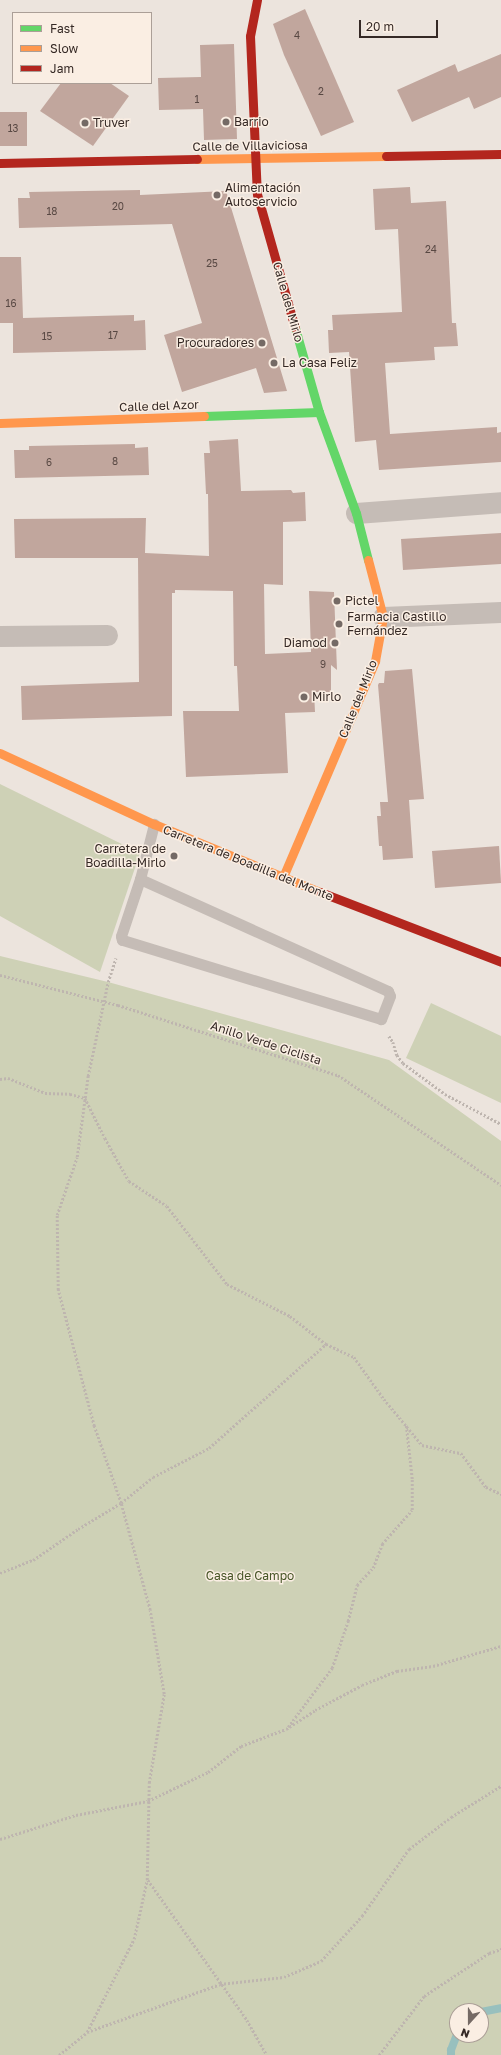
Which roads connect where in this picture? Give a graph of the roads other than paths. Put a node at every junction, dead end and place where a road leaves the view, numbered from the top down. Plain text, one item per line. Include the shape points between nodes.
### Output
1 (257, 0) edge
2 (501, 154) edge
3 (254, 158) junction
4 (0, 163) edge
5 (319, 412) junction
6 (0, 423) edge
7 (501, 502) edge
8 (356, 513) junction
9 (501, 612) edge
10 (383, 617) junction
11 (107, 635) dead end
12 (0, 636) edge
13 (0, 754) edge
14 (154, 824) junction
15 (283, 877) junction
16 (140, 879) junction
17 (501, 962) edge

1 - 3 street, Calle del Mirlo via 250,36
2 - 3 street, Calle de Villaviciosa
3 - 4 street, Calle de Villaviciosa
3 - 5 street, Calle del Mirlo via 257,194
5 - 6 street, Calle del Azor
5 - 8 street, Calle del Mirlo
7 - 8 street
8 - 10 street, Calle del Mirlo
9 - 10 street
10 - 15 street, Calle del Mirlo via 375,661
11 - 12 street
13 - 14 street, Carretera de Boadilla del Monte
14 - 15 street, Carretera de Boadilla del Monte
14 - 16 lane
15 - 17 street, Carretera de Boadilla del Monte
16 - 16 lane via 388,991 390,996 381,1019 122,940 121,936

